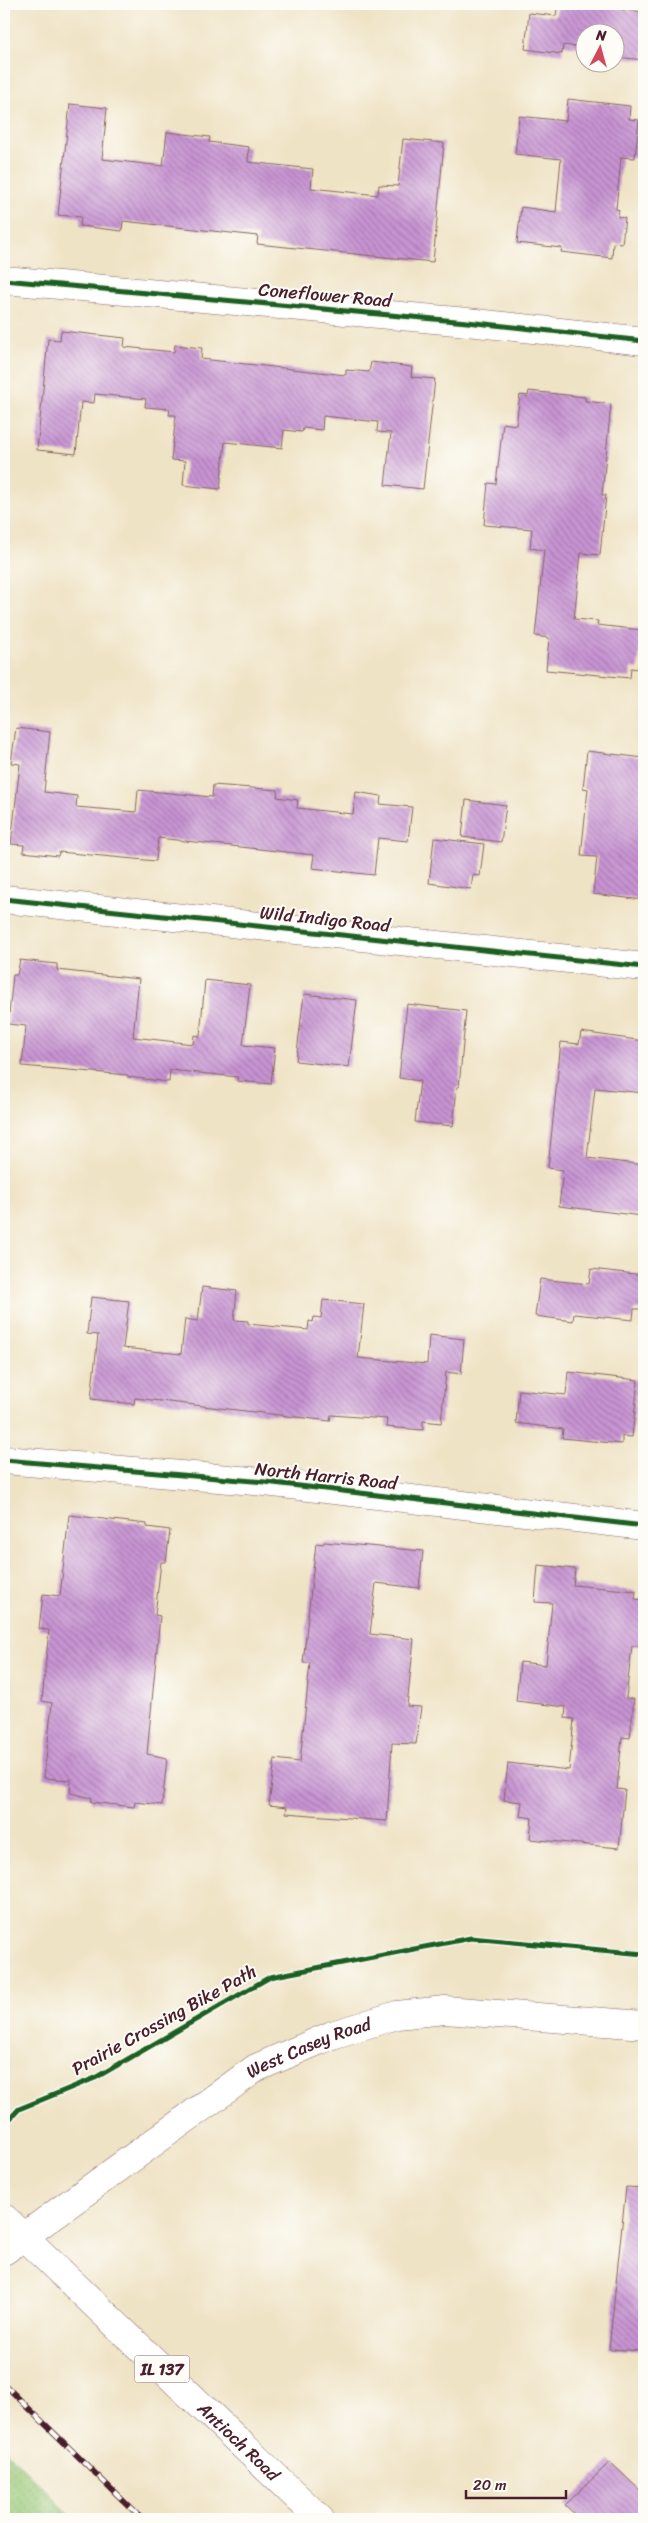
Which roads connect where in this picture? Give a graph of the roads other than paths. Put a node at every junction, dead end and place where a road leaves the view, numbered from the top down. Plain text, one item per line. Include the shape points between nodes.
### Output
1 (4, 280) edge
2 (644, 340) edge
3 (4, 899) edge
4 (644, 967) edge
5 (4, 1460) edge
6 (644, 1526) edge
7 (644, 2025) edge
8 (10, 2235) edge
9 (320, 2519) edge

1 - 2 street, Coneflower Road
3 - 4 street, Wild Indigo Road
5 - 6 street, North Harris Road via 265,1482
7 - 8 street, West Casey Road via 445,2010 397,2015 332,2035 256,2068
8 - 9 street, Antioch Road / IL 137

